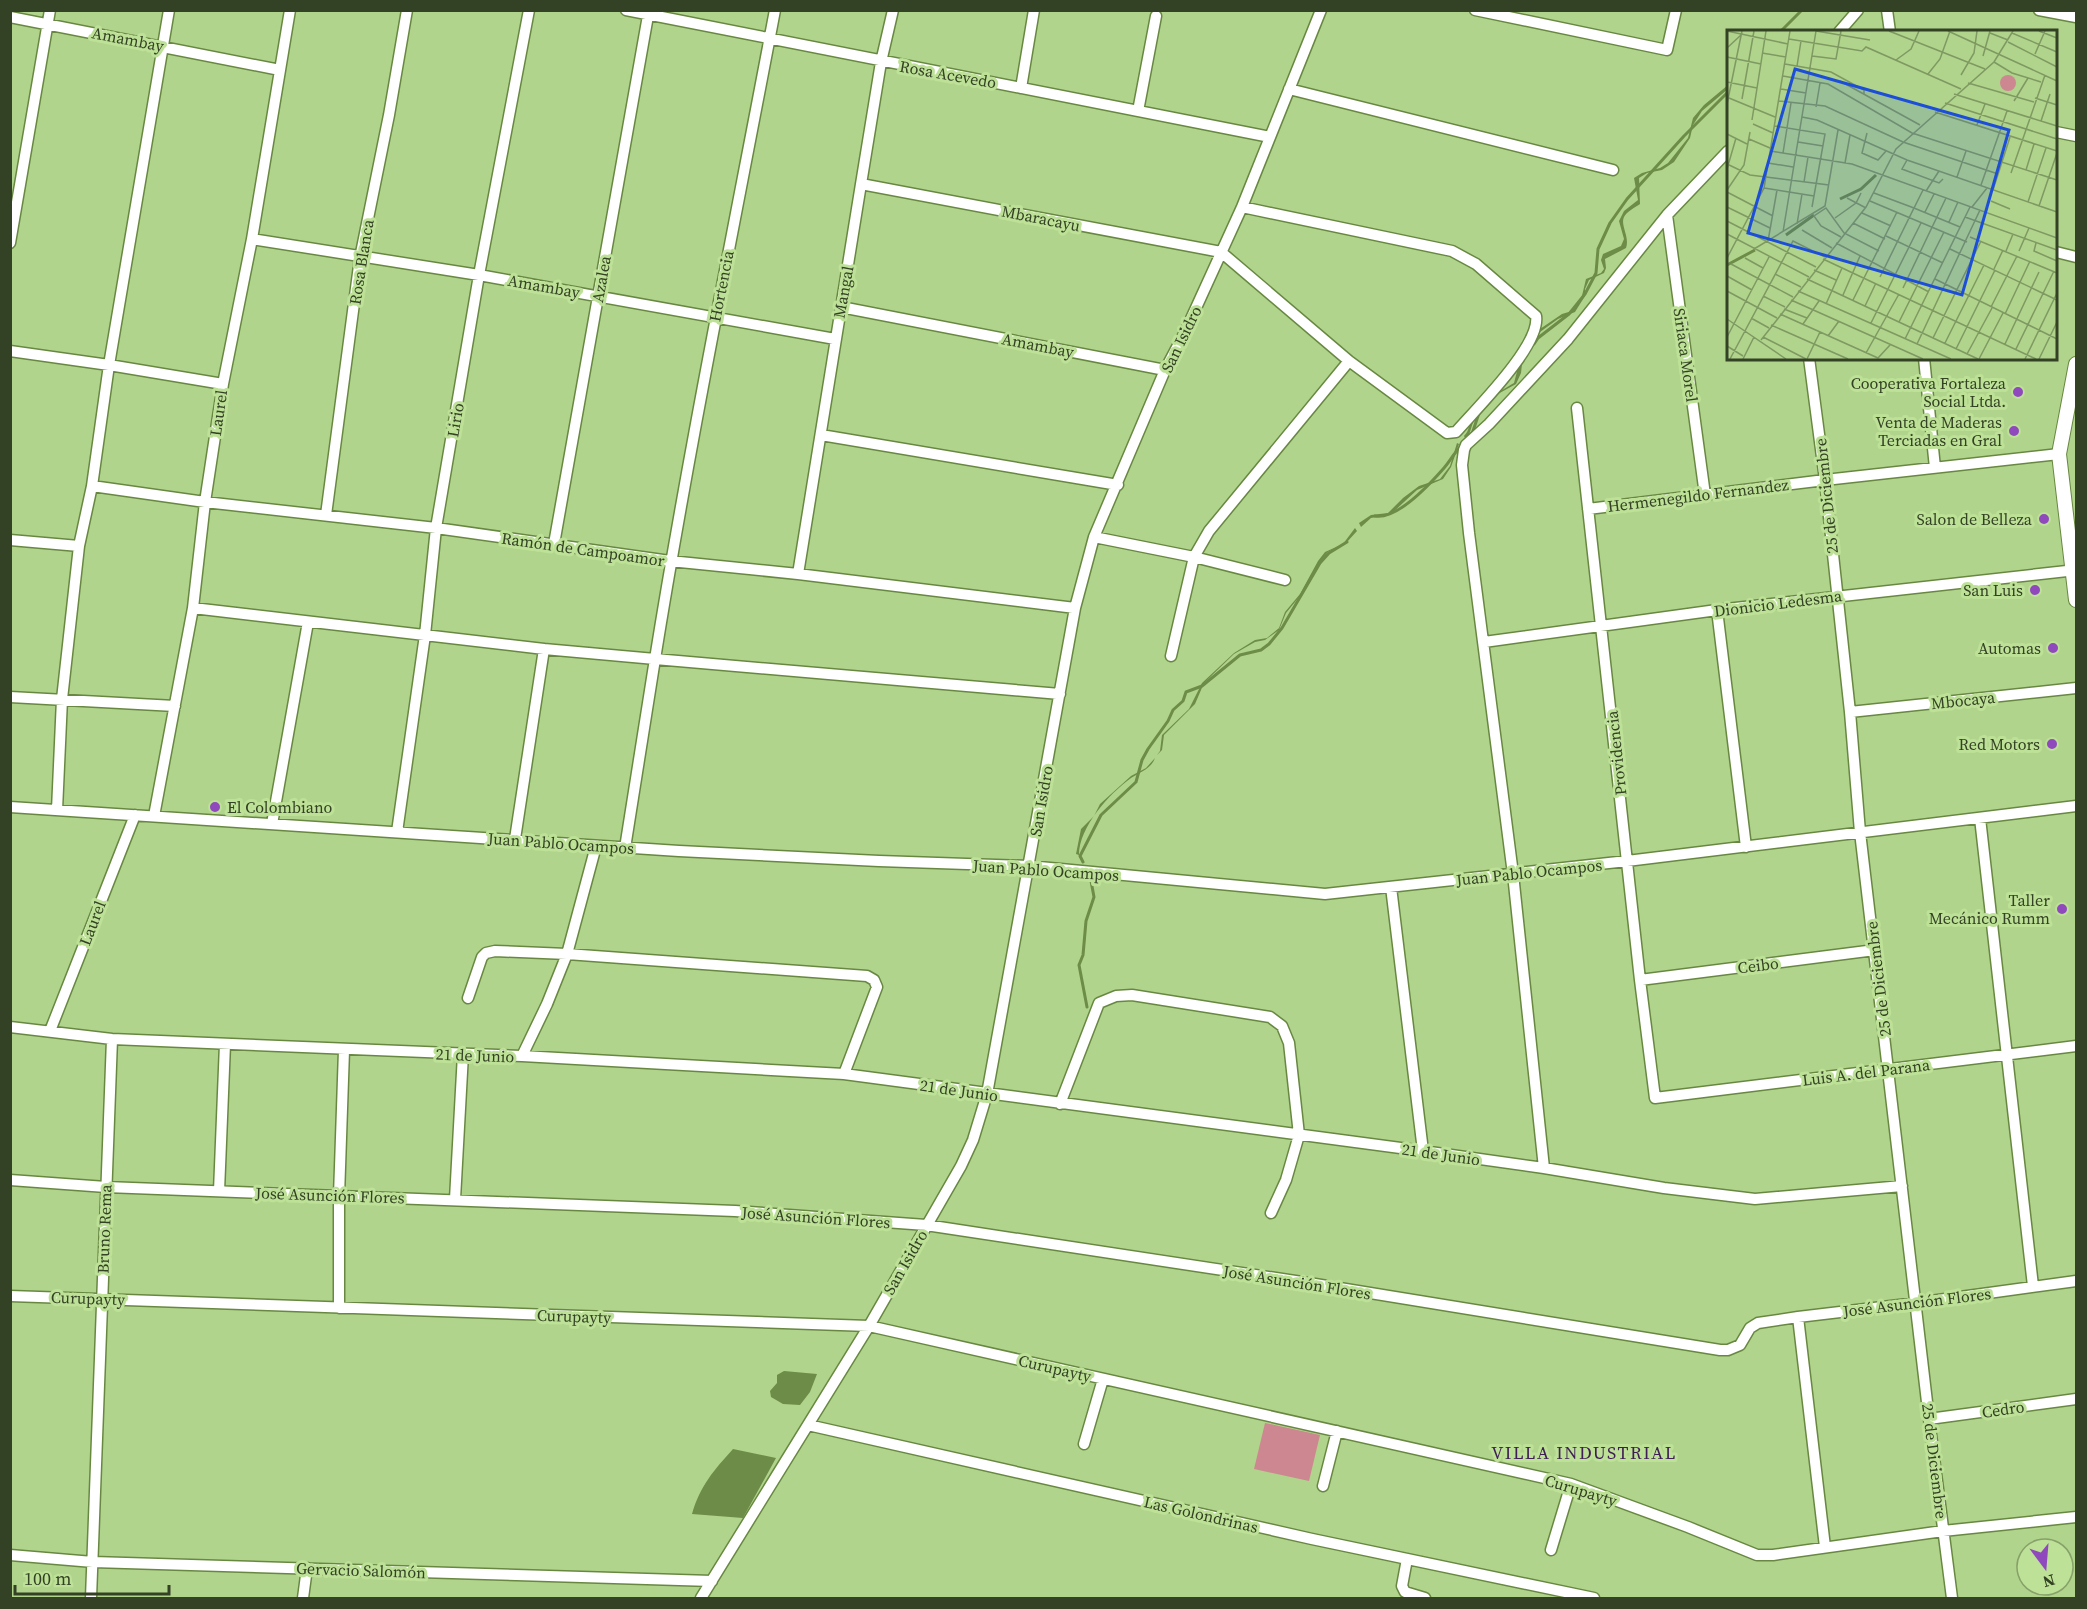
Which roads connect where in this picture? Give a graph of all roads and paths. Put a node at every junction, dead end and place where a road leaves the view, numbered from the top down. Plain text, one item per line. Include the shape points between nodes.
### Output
1 (50, 10) edge
2 (169, 10) edge
3 (290, 10) edge
4 (407, 10) edge
5 (529, 10) edge
6 (626, 10) edge
7 (775, 10) edge
8 (893, 10) edge
9 (1034, 10) edge
10 (1321, 10) edge
11 (1475, 10) edge
12 (1676, 10) edge
13 (1858, 10) edge
14 (1887, 10) edge
15 (2039, 10) edge
16 (649, 13) edge
17 (1156, 16) dead end
18 (10, 17) edge
19 (2076, 17) edge
20 (48, 24) junction
21 (1841, 30) edge
22 (1890, 30) edge
23 (770, 38) junction
24 (164, 46) junction
25 (881, 62) junction
26 (280, 70) junction
27 (1021, 88) junction
28 (1289, 89) junction
29 (1138, 111) junction
30 (2057, 132) edge
31 (2076, 136) edge
32 (1270, 138) junction
33 (1727, 152) edge
34 (1613, 170) dead end
35 (861, 184) junction
36 (1242, 207) junction
37 (1667, 215) junction
38 (252, 239) junction
39 (10, 243) edge
40 (1221, 252) junction
41 (2057, 252) edge
42 (2076, 257) edge
43 (360, 258) junction
44 (480, 275) junction
45 (598, 296) junction
46 (841, 307) junction
47 (715, 317) junction
48 (835, 339) junction
49 (10, 351) edge
50 (1809, 360) edge
51 (1924, 360) edge
52 (1349, 361) junction
53 (2076, 364) edge
54 (109, 365) junction
55 (1165, 370) junction
56 (223, 384) junction
57 (1577, 408) dead end
58 (821, 435) junction
59 (2059, 454) junction
60 (1935, 468) junction
61 (1825, 480) junction
62 (1118, 484) junction
63 (92, 486) junction
64 (1705, 495) junction
65 (205, 502) junction
66 (1588, 509) junction
67 (326, 515) junction
68 (436, 528) junction
69 (1094, 537) junction
70 (10, 540) edge
71 (554, 544) junction
72 (79, 546) junction
73 (1194, 557) junction
74 (670, 561) junction
75 (2075, 571) edge
76 (798, 574) junction
77 (1284, 580) dead end
78 (1836, 596) junction
79 (2076, 600) edge
80 (193, 608) junction
81 (1075, 608) junction
82 (1717, 610) junction
83 (308, 622) junction
84 (1602, 626) junction
85 (425, 635) junction
86 (1484, 642) junction
87 (544, 649) junction
88 (1171, 656) dead end
89 (655, 659) junction
90 (2076, 688) edge
91 (1060, 694) junction
92 (10, 697) edge
93 (62, 699) junction
94 (175, 706) junction
95 (1850, 712) junction
96 (2076, 806) edge
97 (10, 807) edge
98 (57, 810) junction
99 (135, 815) junction
100 (154, 816) junction
101 (1980, 818) junction
102 (272, 824) junction
103 (397, 832) junction
104 (1860, 832) junction
105 (515, 839) junction
106 (596, 846) junction
107 (1746, 847) junction
108 (625, 848) junction
109 (1627, 861) junction
110 (1029, 866) junction
111 (1513, 873) junction
112 (1391, 887) junction
113 (1875, 950) junction
114 (567, 954) junction
115 (1640, 980) junction
116 (468, 998) dead end
117 (10, 1027) edge
118 (50, 1031) junction
119 (112, 1039) junction
120 (225, 1044) junction
121 (2076, 1046) edge
122 (344, 1050) junction
123 (463, 1054) junction
124 (2006, 1054) junction
125 (522, 1056) junction
126 (1888, 1069) junction
127 (844, 1074) junction
128 (987, 1094) junction
129 (1655, 1098) joint
130 (1060, 1104) junction
131 (1299, 1135) junction
132 (1424, 1151) junction
133 (1544, 1168) junction
134 (10, 1180) edge
135 (1902, 1186) junction
136 (105, 1187) junction
137 (219, 1191) junction
138 (339, 1196) junction
139 (455, 1199) junction
140 (1271, 1213) dead end
141 (926, 1226) junction
142 (2076, 1281) edge
143 (2033, 1286) junction
144 (10, 1296) edge
145 (101, 1298) junction
146 (1916, 1303) junction
147 (339, 1308) junction
148 (1798, 1317) junction
149 (868, 1326) junction
150 (1103, 1379) junction
151 (2076, 1399) edge
152 (1929, 1419) junction
153 (808, 1425) junction
154 (1337, 1431) junction
155 (1084, 1444) dead end
156 (1571, 1484) junction
157 (1323, 1486) dead end
158 (2076, 1517) edge
159 (1943, 1531) junction
160 (1825, 1547) junction
161 (1551, 1550) dead end
162 (10, 1555) edge
163 (1407, 1559) junction
164 (93, 1562) junction
165 (306, 1568) junction
166 (712, 1581) junction
167 (91, 1599) edge
168 (303, 1599) edge
169 (701, 1599) edge
170 (1425, 1599) edge
171 (1594, 1599) edge
172 (1952, 1599) edge

1 - 20 street
2 - 24 street
3 - 26 street, Laurel
4 - 43 street, Rosa Blanca
5 - 44 street, Lirio
6 - 16 street, Rosa Acevedo
7 - 23 street, Hortencia
8 - 25 street, Mangal
9 - 27 street
10 - 28 street, San Isidro
11 - 12 street via 1667,50
13 - 21 street
14 - 22 street
15 - 19 street
16 - 23 street, Rosa Acevedo
16 - 45 street, Azalea
17 - 29 street
18 - 20 street, Amambay
20 - 24 street, Amambay
20 - 39 street
23 - 25 street, Rosa Acevedo
23 - 47 street, Hortencia
24 - 26 street, Amambay
24 - 54 street
25 - 27 street, Rosa Acevedo
25 - 35 street, Mangal
26 - 38 street, Laurel
27 - 29 street, Rosa Acevedo
28 - 32 street, San Isidro
28 - 34 street
29 - 32 street, Rosa Acevedo
30 - 31 street
32 - 36 street, San Isidro
33 - 37 street
35 - 40 street, Mbaracayu
35 - 46 street, Mangal
36 - 40 street, San Isidro
36 - 52 street via 1452,251 1476,264 1536,316 1534,330 1513,369 1452,434
37 - 64 street, Siriaca Morel
37 - 86 street via 1568,339 1466,445 1462,465
38 - 43 street, Amambay
38 - 56 street, Laurel
40 - 52 street
40 - 55 street, San Isidro
41 - 42 street
43 - 44 street, Amambay
43 - 67 street, Rosa Blanca
44 - 45 street, Amambay
44 - 68 street, Lirio
45 - 47 street, Amambay
45 - 71 street, Azalea
46 - 48 street, Mangal
46 - 55 street, Amambay
47 - 48 street, Amambay
47 - 74 street, Hortencia
48 - 58 street, Mangal
49 - 54 street
50 - 61 street, 25 de Diciembre
51 - 60 street
52 - 73 street via 1209,531
53 - 59 main road
54 - 56 street
54 - 63 street
55 - 62 street, San Isidro
56 - 65 street, Laurel
57 - 66 street, Providencia
58 - 62 street
58 - 76 street, Mangal
59 - 60 street, Hermenegildo Fernandez
59 - 75 main road
60 - 61 street, Hermenegildo Fernandez
61 - 64 street, Hermenegildo Fernandez
61 - 78 street, 25 de Diciembre
62 - 69 street, San Isidro
63 - 65 street, Ramón de Campoamor
63 - 72 street
64 - 66 street, Hermenegildo Fernandez
65 - 67 street, Ramón de Campoamor
65 - 80 street, Laurel
66 - 84 street, Providencia
67 - 68 street, Ramón de Campoamor
68 - 71 street, Ramón de Campoamor
68 - 85 street, Lirio
69 - 73 street
69 - 81 street, San Isidro
70 - 72 street
71 - 74 street, Ramón de Campoamor
72 - 93 street
73 - 77 street
73 - 88 street
74 - 76 street, Ramón de Campoamor
74 - 89 street, Hortencia
75 - 78 street, Dionicio Ledesma
75 - 79 main road
76 - 81 street, Ramón de Campoamor
78 - 82 street, Dionicio Ledesma
78 - 95 street, 25 de Diciembre
80 - 83 street
80 - 94 street, Laurel
81 - 91 street, San Isidro
82 - 84 street, Dionicio Ledesma
82 - 107 street
83 - 85 street
83 - 102 street
84 - 86 street, Dionicio Ledesma
84 - 109 street, Providencia
85 - 87 street
85 - 103 street, Lirio
86 - 111 street
87 - 89 street
87 - 105 street
89 - 91 street
89 - 108 street, Hortencia
90 - 95 street, Mbocaya
91 - 110 street, San Isidro
92 - 93 street
93 - 94 street
93 - 98 street
94 - 100 street, Laurel
95 - 104 street, 25 de Diciembre
96 - 101 street, Juan Pablo Ocampos
97 - 98 street, Juan Pablo Ocampos
98 - 99 street, Juan Pablo Ocampos
99 - 100 street, Juan Pablo Ocampos
99 - 118 street, Laurel
100 - 102 street, Juan Pablo Ocampos
101 - 104 street, Juan Pablo Ocampos
101 - 124 street
102 - 103 street, Juan Pablo Ocampos
103 - 105 street, Juan Pablo Ocampos
104 - 107 street, Juan Pablo Ocampos
104 - 113 street, 25 de Diciembre
105 - 106 street, Juan Pablo Ocampos
106 - 108 street, Juan Pablo Ocampos
106 - 114 street
107 - 109 street, Juan Pablo Ocampos
108 - 110 street, Juan Pablo Ocampos
109 - 111 street, Juan Pablo Ocampos
109 - 115 street, Providencia
110 - 112 street, Juan Pablo Ocampos via 1325,894
110 - 128 street, San Isidro
111 - 112 street, Juan Pablo Ocampos
111 - 133 street
112 - 132 street
113 - 115 street, Ceibo
113 - 126 street, 25 de Diciembre
114 - 116 street via 486,953
114 - 125 street
114 - 127 street via 867,976 877,987
115 - 129 street, Providencia
117 - 118 street, 21 de Junio
118 - 119 street, 21 de Junio
119 - 120 street, 21 de Junio
119 - 136 street, Bruno Rema
120 - 122 street, 21 de Junio
120 - 137 street
121 - 124 street, Luis A. del Parana
122 - 123 street, 21 de Junio
122 - 138 street
123 - 125 street, 21 de Junio
123 - 139 street
124 - 126 street, Luis A. del Parana
124 - 143 street
125 - 127 street, 21 de Junio
126 - 129 street, Luis A. del Parana
126 - 135 street, 25 de Diciembre
127 - 128 street, 21 de Junio
128 - 130 street, 21 de Junio
128 - 141 street, San Isidro via 961,1166
130 - 131 street, 21 de Junio
130 - 131 street via 1099,1003 1132,995 1270,1017 1282,1026 1289,1043
131 - 132 street, 21 de Junio
131 - 140 street
132 - 133 street, 21 de Junio
133 - 135 street, 21 de Junio via 1755,1199
134 - 136 street, José Asunción Flores
135 - 146 street, 25 de Diciembre
136 - 137 street, José Asunción Flores
136 - 145 street, Bruno Rema
137 - 138 street, José Asunción Flores
138 - 139 street, José Asunción Flores
138 - 147 street
139 - 141 street, José Asunción Flores via 735,1211
141 - 148 street, José Asunción Flores via 1720,1350 1740,1345 1750,1328 1758,1323
141 - 149 street, San Isidro
142 - 143 street, José Asunción Flores
143 - 146 street, José Asunción Flores
144 - 145 street, Curupayty
145 - 147 street, Curupayty
145 - 164 street, Bruno Rema
146 - 148 street, José Asunción Flores
146 - 152 street, 25 de Diciembre
147 - 149 street, Curupayty
148 - 160 street
149 - 150 street, Curupayty
149 - 153 street, San Isidro
150 - 154 street, Curupayty
150 - 155 street
151 - 152 street, Cedro
152 - 159 street, 25 de Diciembre
153 - 163 street, Las Golondrinas
153 - 166 street, San Isidro
154 - 156 street, Curupayty
154 - 157 street
156 - 160 street, Curupayty via 1757,1555
156 - 161 street
158 - 159 street, Curupayty
159 - 160 street, Curupayty
159 - 172 street, 25 de Diciembre
162 - 164 street, Gervacio Salomón
163 - 170 street via 1402,1586 1405,1592
163 - 171 street, Las Golondrinas
164 - 165 street, Gervacio Salomón
164 - 167 street, Bruno Rema
165 - 166 street, Gervacio Salomón
165 - 168 street
166 - 169 street, San Isidro

